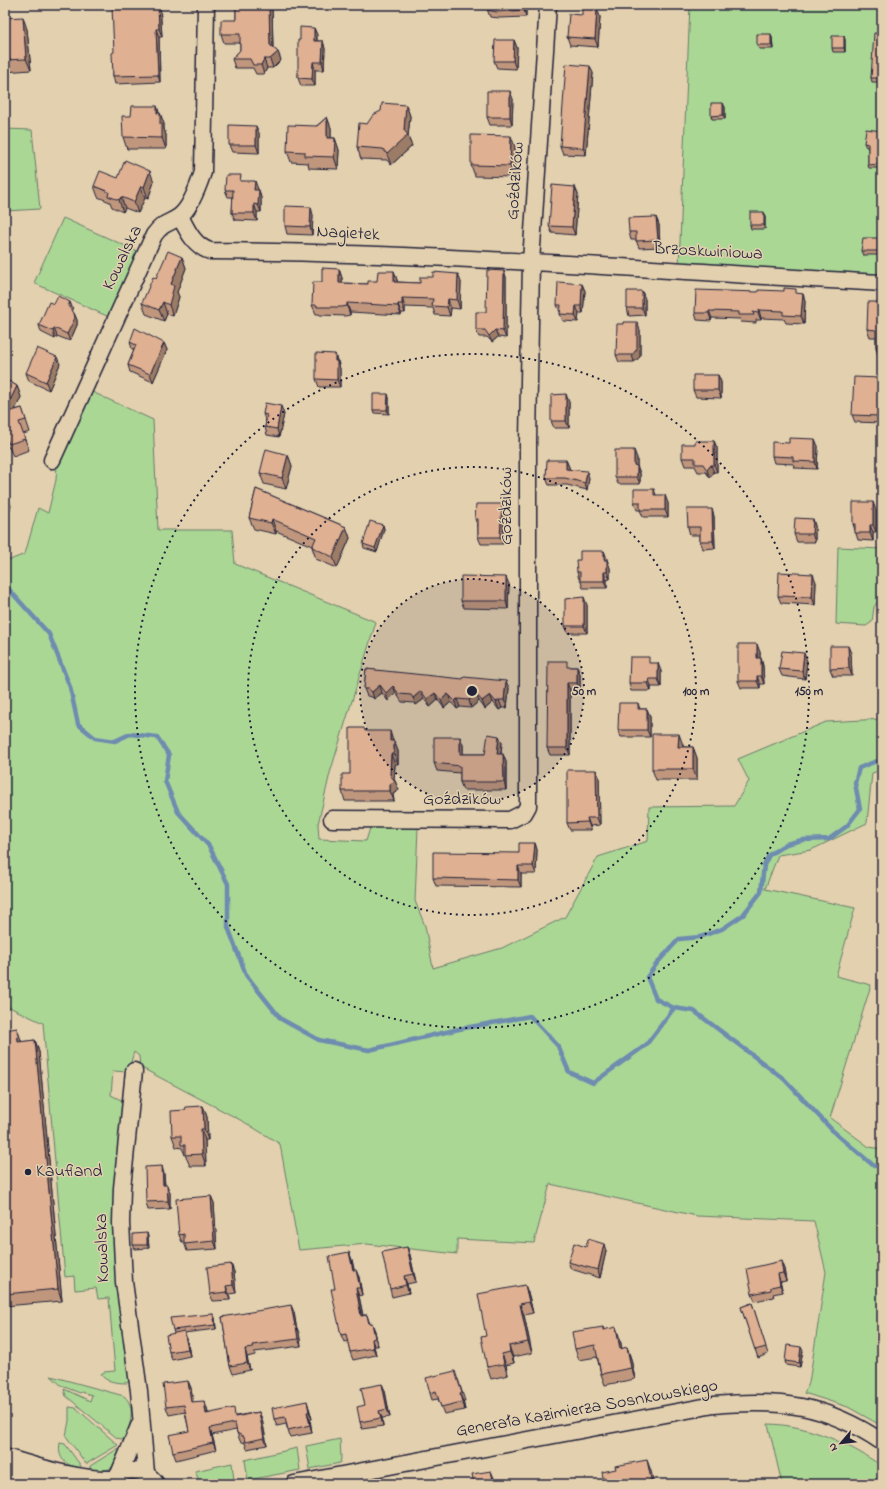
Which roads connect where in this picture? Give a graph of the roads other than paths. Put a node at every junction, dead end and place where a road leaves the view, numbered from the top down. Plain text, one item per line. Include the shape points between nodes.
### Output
1 (206, 5) edge
2 (548, 5) edge
3 (180, 216) junction
4 (531, 262) junction
5 (882, 283) edge
6 (52, 460) dead end
7 (332, 819) dead end
8 (134, 1071) dead end
9 (141, 1422) junction
10 (882, 1442) edge
11 (5, 1457) edge
12 (5, 1470) edge
13 (368, 1477) edge
14 (114, 1479) edge
15 (151, 1479) edge
16 (55, 1484) edge
17 (294, 1484) edge

1 - 3 street, Kowalska via 203,172 196,192
2 - 4 street, Goździków
3 - 4 street, Nagietek via 195,241 210,251
3 - 6 street, Kowalska via 168,221 154,234
4 - 5 street, Brzoskwiniowa
4 - 7 street, Goździków via 528,442 528,806 524,814 510,820
8 - 9 street, Kowalska via 123,1180 122,1223 124,1282 140,1391
9 - 14 street, Kowalska
9 - 15 street, Kowalska
10 - 13 street, Generała Kazimierza Sosnkowskiego via 825,1413 784,1404 744,1402 714,1405
11 - 14 street via 100,1480
12 - 16 street
13 - 17 street, Generała Kazimierza Sosnkowskiego
14 - 15 street via 128,1471

